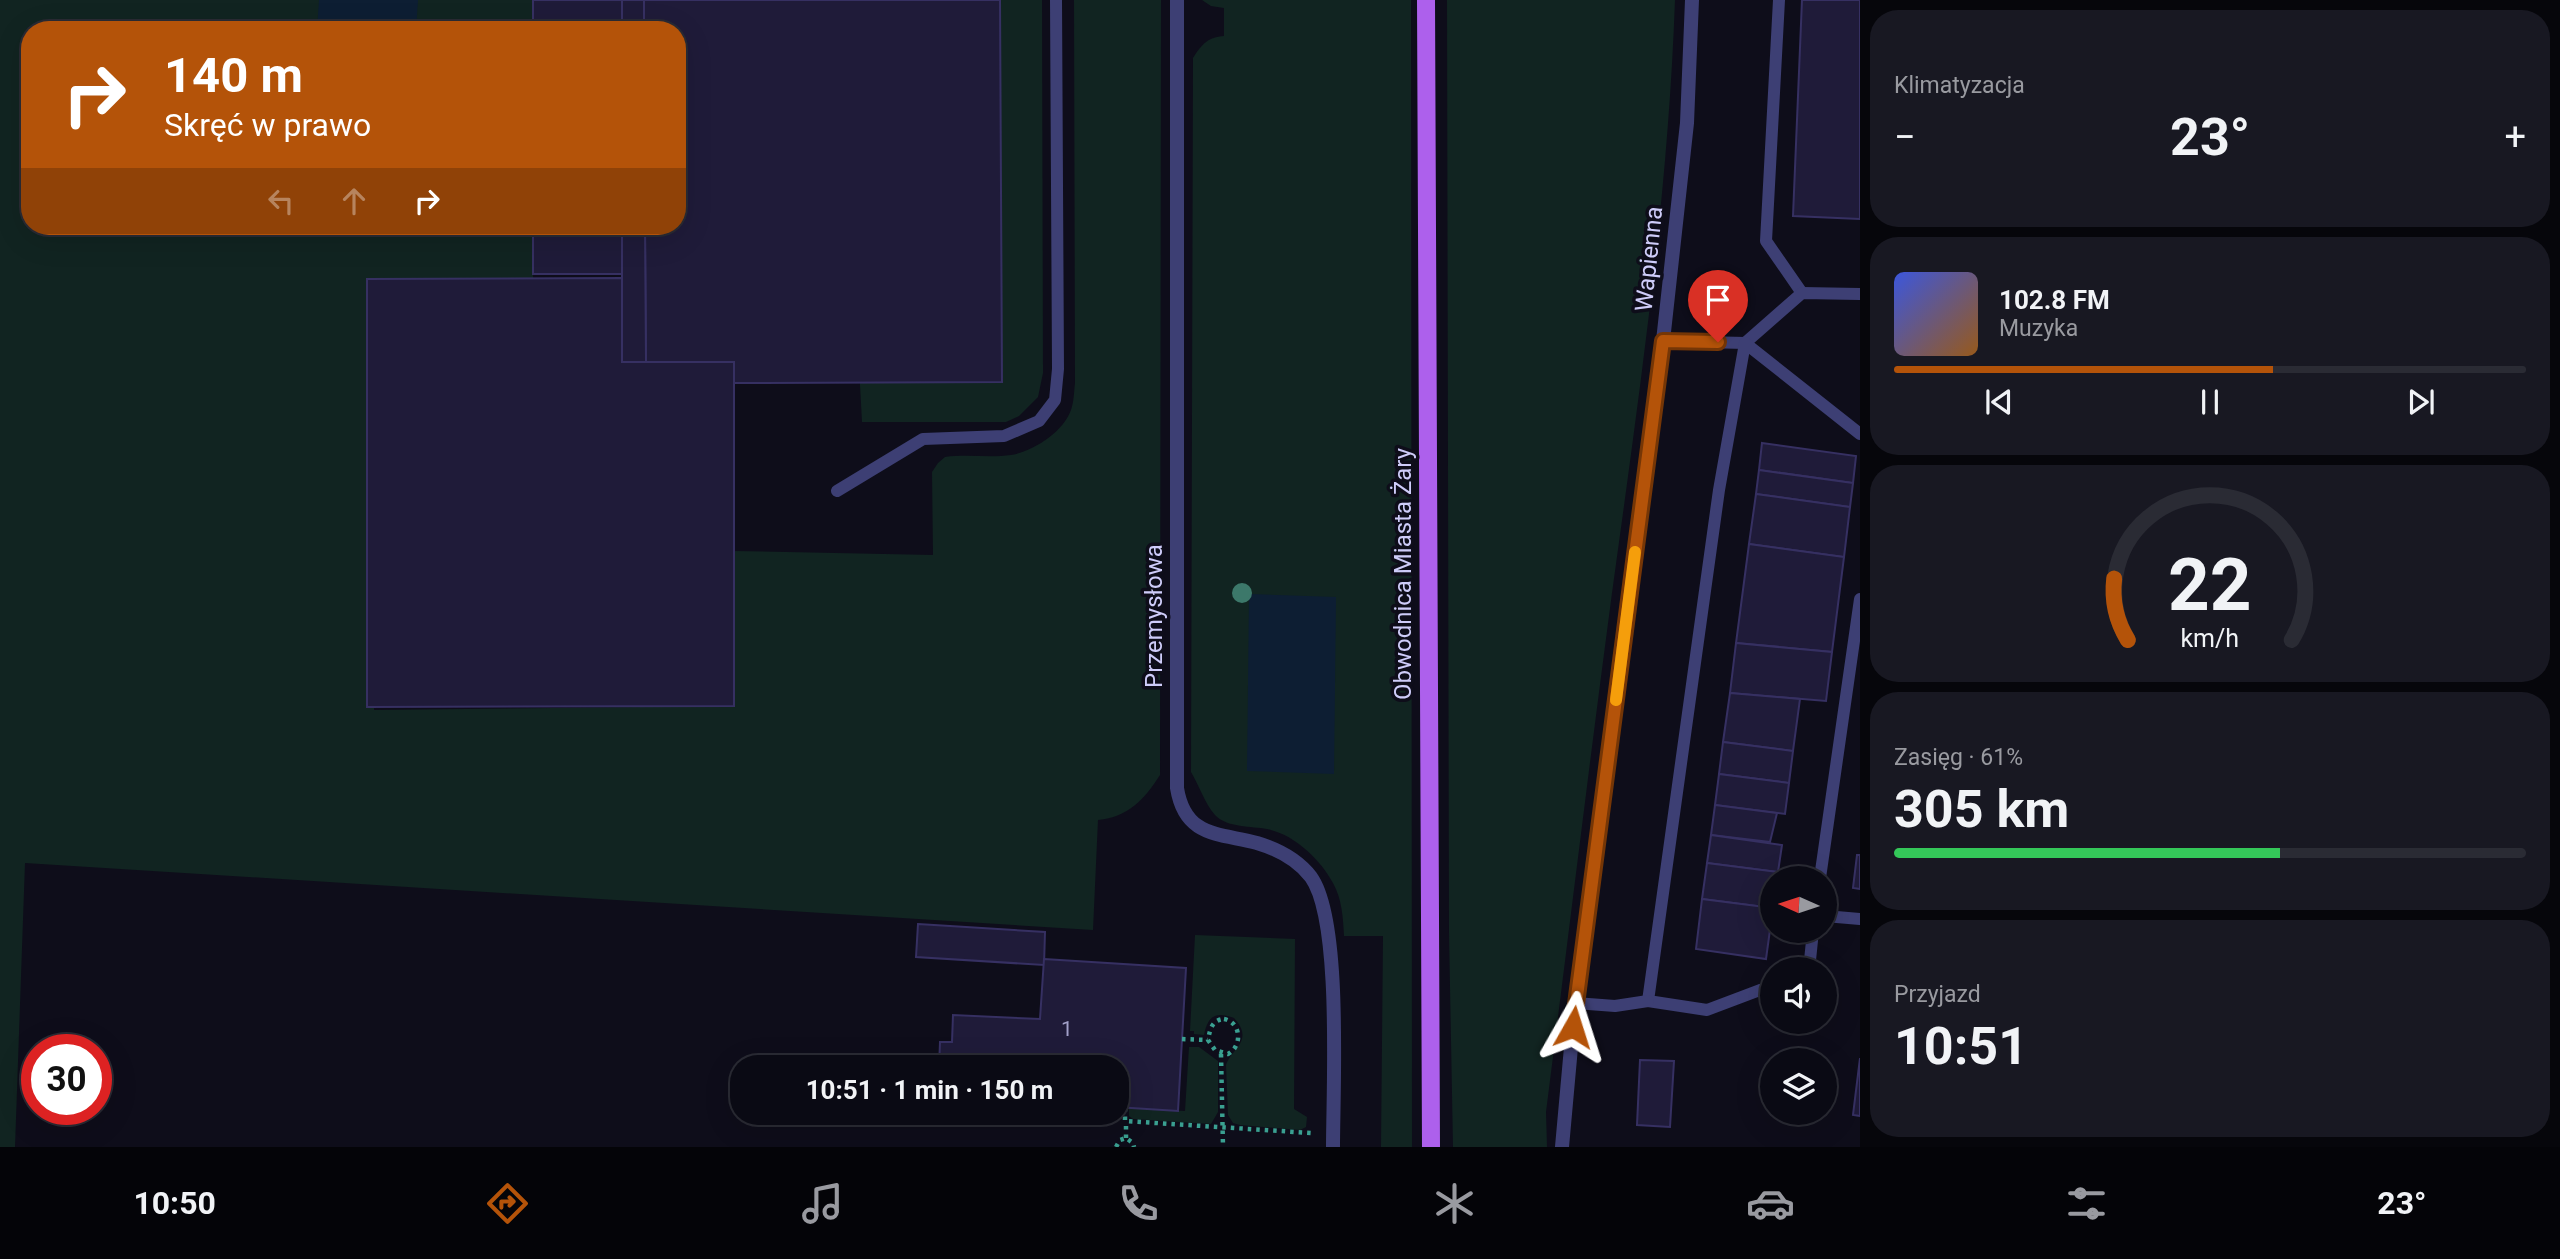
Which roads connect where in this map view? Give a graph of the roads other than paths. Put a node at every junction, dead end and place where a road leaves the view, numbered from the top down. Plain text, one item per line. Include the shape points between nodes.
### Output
1 (1056, 0) edge
2 (1177, 0) edge
3 (1426, 0) edge
4 (1692, 0) edge
5 (1779, 0) edge
6 (1802, 293) junction
7 (1860, 294) edge
8 (1663, 341) junction
9 (1745, 343) junction
10 (1860, 434) edge
11 (837, 491) dead end
12 (1860, 600) edge
13 (1822, 866) edge
14 (1838, 917) edge
15 (1860, 919) edge
16 (1760, 990) edge
17 (1648, 1001) junction
18 (1576, 1003) junction
19 (1333, 1140) edge
20 (1431, 1147) edge
21 (1562, 1147) edge

1 - 11 lane via 1055,400 1039,421 1004,436 923,439
2 - 19 street, Przemysłowa via 1177,788 1182,809 1198,826 1276,850 1301,867 1318,889 1326,919 1332,986
3 - 20 main road, Obwodnica Miasta Żary
4 - 8 street, Wapienna via 1687,123
5 - 6 lane via 1766,241
6 - 7 lane
6 - 9 lane
8 - 9 lane
8 - 18 street, Wapienna
9 - 10 lane
9 - 17 lane via 1719,490
12 - 13 lane
14 - 15 lane
16 - 17 lane via 1707,1010
17 - 18 lane via 1615,1006
18 - 21 street, Wapienna

